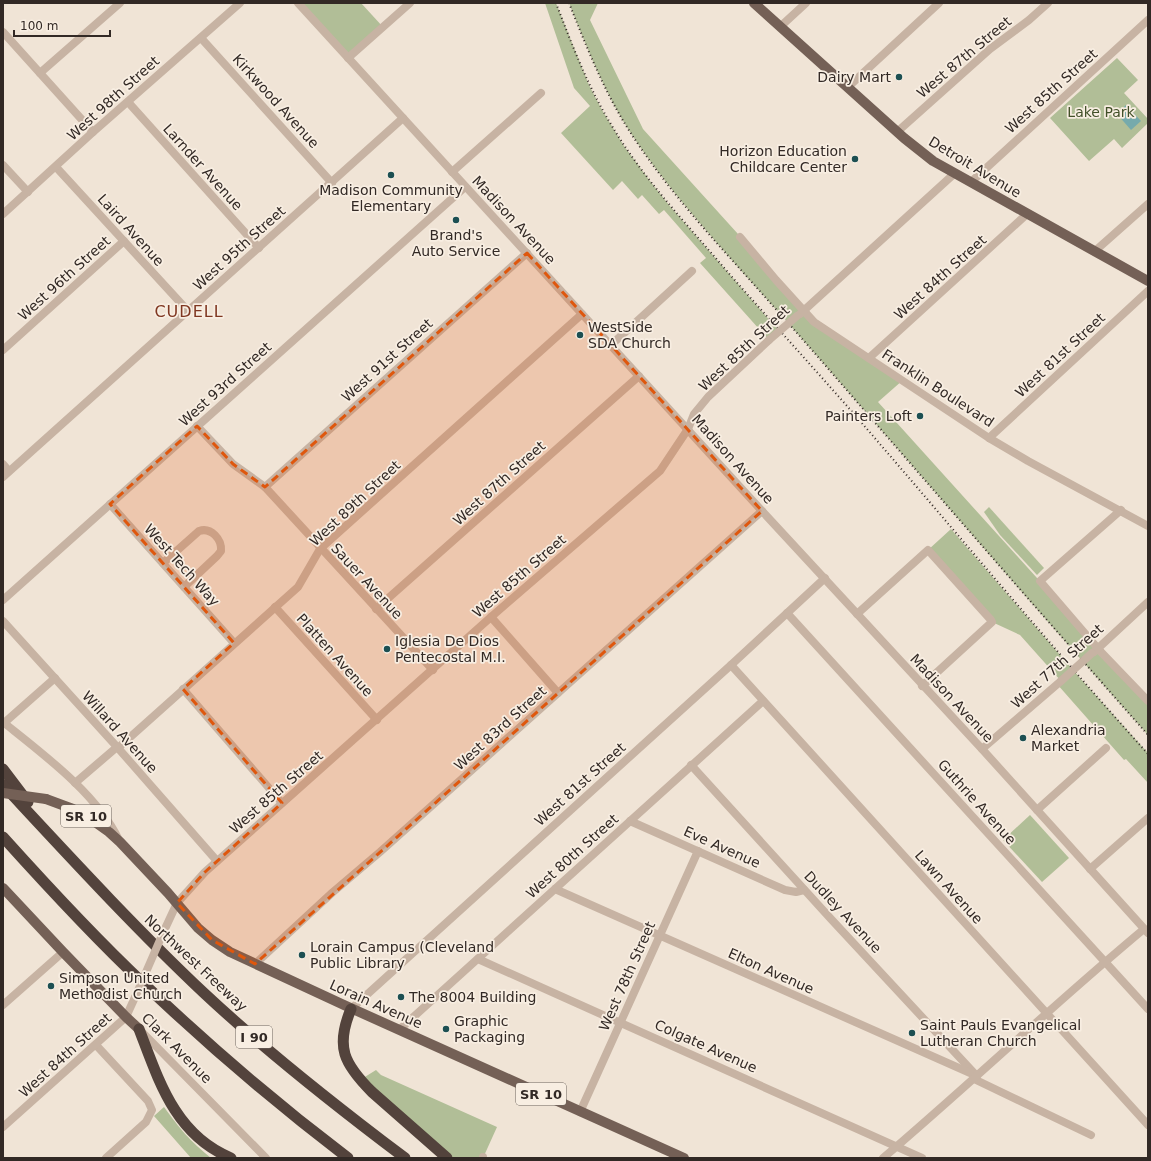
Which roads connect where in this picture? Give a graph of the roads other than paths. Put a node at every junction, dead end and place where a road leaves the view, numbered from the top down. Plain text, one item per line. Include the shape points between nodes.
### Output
1 (120, 3) edge
2 (240, 3) edge
3 (298, 3) edge
4 (410, 3) edge
5 (754, 3) edge
6 (806, 3) edge
7 (939, 3) edge
8 (1048, 3) edge
9 (1148, 20) edge
10 (781, 26) junction
11 (3, 32) edge
12 (201, 38) junction
13 (348, 58) junction
14 (40, 73) junction
15 (848, 87) junction
16 (541, 94) dead end
17 (128, 102) junction
18 (403, 118) junction
19 (93, 132) junction
20 (897, 132) junction
21 (3, 165) edge
22 (56, 167) junction
23 (452, 172) junction
24 (954, 173) junction
25 (971, 182) junction
26 (332, 183) junction
27 (465, 187) junction
28 (28, 192) junction
29 (1148, 204) edge
30 (3, 214) edge
31 (1027, 214) junction
32 (740, 237) dead end
33 (124, 241) junction
34 (259, 248) junction
35 (1095, 251) junction
36 (527, 253) junction
37 (692, 271) dead end
38 (1148, 281) edge
39 (1148, 291) edge
40 (188, 311) junction
41 (800, 313) junction
42 (582, 314) junction
43 (611, 345) junction
44 (3, 350) edge
45 (869, 358) junction
46 (639, 376) junction
47 (198, 426) junction
48 (688, 430) junction
49 (989, 438) junction
50 (3, 464) edge
51 (6, 474) edge
52 (265, 487) junction
53 (110, 504) junction
54 (1121, 510) junction
55 (762, 511) junction
56 (1148, 526) edge
57 (320, 549) junction
58 (163, 563) junction
59 (824, 578) junction
60 (184, 586) junction
61 (3, 600) edge
62 (1148, 602) edge
63 (275, 607) junction
64 (376, 609) junction
65 (786, 613) junction
66 (857, 614) junction
67 (490, 617) junction
68 (3, 621) edge
69 (234, 643) junction
70 (1095, 651) junction
71 (731, 665) junction
72 (433, 670) junction
73 (55, 678) junction
74 (922, 686) junction
75 (183, 689) junction
76 (558, 693) junction
77 (763, 701) junction
78 (1148, 701) edge
79 (377, 720) junction
80 (4, 723) edge
81 (117, 747) junction
82 (1106, 748) dead end
83 (982, 749) junction
84 (691, 765) junction
85 (3, 769) edge
86 (75, 783) junction
87 (3, 785) edge
88 (3, 793) edge
89 (282, 803) junction
90 (1037, 810) junction
91 (1148, 818) edge
92 (630, 821) junction
93 (3, 837) edge
94 (120, 842) junction
95 (698, 850) junction
96 (70, 857) junction
97 (217, 861) junction
98 (1090, 869) junction
99 (3, 888) edge
100 (555, 889) junction
101 (804, 890) junction
102 (177, 903) junction
103 (1146, 931) edge
104 (660, 936) junction
105 (63, 952) junction
106 (478, 959) junction
107 (1105, 962) junction
108 (255, 964) junction
109 (3, 1005) edge
110 (351, 1008) junction
111 (1148, 1009) edge
112 (1046, 1014) junction
113 (126, 1017) junction
114 (621, 1022) junction
115 (139, 1029) junction
116 (399, 1030) junction
117 (96, 1045) junction
118 (975, 1078) junction
119 (580, 1112) junction
120 (1148, 1125) edge
121 (3, 1127) edge
122 (1091, 1135) dead end
123 (897, 1146) junction
124 (264, 1155) edge
125 (112, 1156) edge
126 (231, 1158) edge
127 (348, 1158) edge
128 (404, 1158) edge
129 (447, 1158) edge
130 (684, 1158) edge
131 (883, 1158) edge
132 (922, 1158) edge

1 - 14 street
2 - 12 street, West 98th Street
3 - 13 street, Madison Avenue
4 - 13 street
5 - 10 main road, Detroit Avenue
6 - 10 street
7 - 15 street
8 - 20 street, West 87th Street via 990,49
9 - 25 street, West 85th Street
10 - 15 main road, Detroit Avenue
11 - 14 street
12 - 17 street, West 98th Street
12 - 26 street, Kirkwood Avenue
13 - 18 street, Madison Avenue
14 - 19 street
15 - 20 main road, Detroit Avenue
16 - 23 street
17 - 19 street, West 98th Street
17 - 34 street, Larnder Avenue
18 - 23 street, Madison Avenue
18 - 26 street, West 95th Street
19 - 22 street, West 98th Street
20 - 24 main road, Detroit Avenue via 933,161
21 - 28 street
22 - 28 street, West 98th Street
22 - 33 street, Laird Avenue
23 - 27 street, Madison Avenue
24 - 25 main road, Detroit Avenue
24 - 41 street, West 85th Street
25 - 31 main road, Detroit Avenue
26 - 34 street, West 95th Street
27 - 36 street, Madison Avenue
27 - 47 street, West 93rd Street
28 - 30 street, West 98th Street
29 - 35 street
31 - 35 main road, Detroit Avenue
31 - 45 street, West 84th Street
32 - 41 street, Franklin Boulevard
33 - 40 street, Laird Avenue
33 - 44 street, West 96th Street
34 - 40 street, West 95th Street
35 - 38 main road, Detroit Avenue
36 - 42 street, Madison Avenue
36 - 52 street, West 91st Street
37 - 43 street
39 - 49 street, West 81st Street
40 - 51 street, West 95th Street
41 - 45 street, Franklin Boulevard
41 - 48 street, West 85th Street, bridge via 708,397 694,414
42 - 43 street, Madison Avenue
42 - 57 street, West 89th Street
43 - 46 street, Madison Avenue
45 - 49 street, Franklin Boulevard
46 - 48 street, Madison Avenue
46 - 64 street, West 87th Street
47 - 52 street, Sauer Avenue via 233,464
47 - 53 street, West 93rd Street
48 - 55 street, Madison Avenue
48 - 67 street, West 85th Street via 660,472
49 - 54 street, Franklin Boulevard
50 - 51 street
52 - 57 street, Sauer Avenue
53 - 58 street, West Tech Way
53 - 61 street, West 93rd Street
54 - 56 street, Franklin Boulevard
54 - 70 street via 1040,582
55 - 59 street, Madison Avenue
55 - 76 street, West 83rd Street
57 - 63 street, West 89th Street via 298,587
57 - 64 street, Sauer Avenue
58 - 60 street, West Tech Way
58 - 60 street via 199,531 210,531 216,536 220,541 221,551 218,556
59 - 65 street, West 81st Street
59 - 66 street, Madison Avenue
60 - 69 street, West Tech Way
62 - 70 street, West 77th Street
63 - 69 street, West 89th Street
63 - 79 street, Platten Avenue
64 - 72 street, Sauer Avenue
65 - 71 street, West 81st Street
65 - 107 street, Guthrie Avenue
66 - 74 street, Madison Avenue
66 - 74 street via 928,550 992,622
67 - 72 street, West 85th Street
67 - 76 street
68 - 73 street, Willard Avenue
69 - 75 street, West 89th Street
70 - 78 street
70 - 83 street, West 77th Street, bridge
71 - 77 street, Lawn Avenue
71 - 110 street, West 81st Street
72 - 79 street, West 85th Street
73 - 80 street
73 - 81 street, Willard Avenue
74 - 83 street, Madison Avenue
75 - 81 street, West 89th Street
75 - 89 street
76 - 108 street, West 83rd Street
77 - 84 street, West 80th Street
77 - 112 street, Lawn Avenue
79 - 89 street, West 85th Street
80 - 86 street
81 - 86 street, West 89th Street
81 - 97 street, Willard Avenue
82 - 90 street
83 - 90 street, Madison Avenue
84 - 92 street, West 80th Street
84 - 101 street, Dudley Avenue
85 - 96 highway
86 - 94 street via 109,822
87 - 96 highway, Northwest Freeway / I 90
88 - 94 main road, Lorain Avenue / SR 10, bridge via 46,799 73,809 95,822
89 - 97 street, West 85th Street
90 - 98 street, Madison Avenue
91 - 98 street
92 - 95 street, Eve Avenue
92 - 100 street, West 80th Street
93 - 127 highway, I 90 via 61,901 143,983 252,1080
94 - 102 main road, Lorain Avenue / SR 10
95 - 101 street, Eve Avenue via 785,890
95 - 104 street, West 78th Street
96 - 128 highway, Northwest Freeway / I 90 via 137,929 205,994 276,1056
97 - 102 street, West 85th Street
98 - 103 street, Madison Avenue
99 - 105 main road, Clark Avenue
100 - 104 street, Elton Avenue
100 - 106 street, West 80th Street
101 - 118 street, Dudley Avenue
102 - 108 main road, Lorain Avenue / SR 10 via 212,940
102 - 113 street, West 85th Street, bridge
103 - 107 street
104 - 114 street, West 78th Street
104 - 118 street, Elton Avenue
105 - 109 street
105 - 113 main road, Clark Avenue
106 - 114 street, Colgate Avenue
106 - 116 street, West 80th Street
107 - 111 street, Guthrie Avenue
107 - 112 street
108 - 110 main road, Lorain Avenue / SR 10
110 - 116 main road, Lorain Avenue / SR 10
110 - 129 highway via 343,1033 345,1055 350,1066 372,1092
112 - 118 street
112 - 120 street, Lawn Avenue
113 - 115 main road, Clark Avenue
113 - 117 street, West 84th Street
114 - 119 street, West 78th Street
114 - 123 street, Colgate Avenue
115 - 124 street, Clark Avenue
115 - 126 highway via 169,1101 179,1117 206,1145
116 - 119 main road, Lorain Avenue / SR 10
117 - 121 street, West 84th Street
117 - 125 street via 148,1101 152,1110 146,1122
118 - 122 street, Elton Avenue
118 - 123 street
119 - 130 main road, Lorain Avenue / SR 10
123 - 131 street
123 - 132 street, Colgate Avenue

